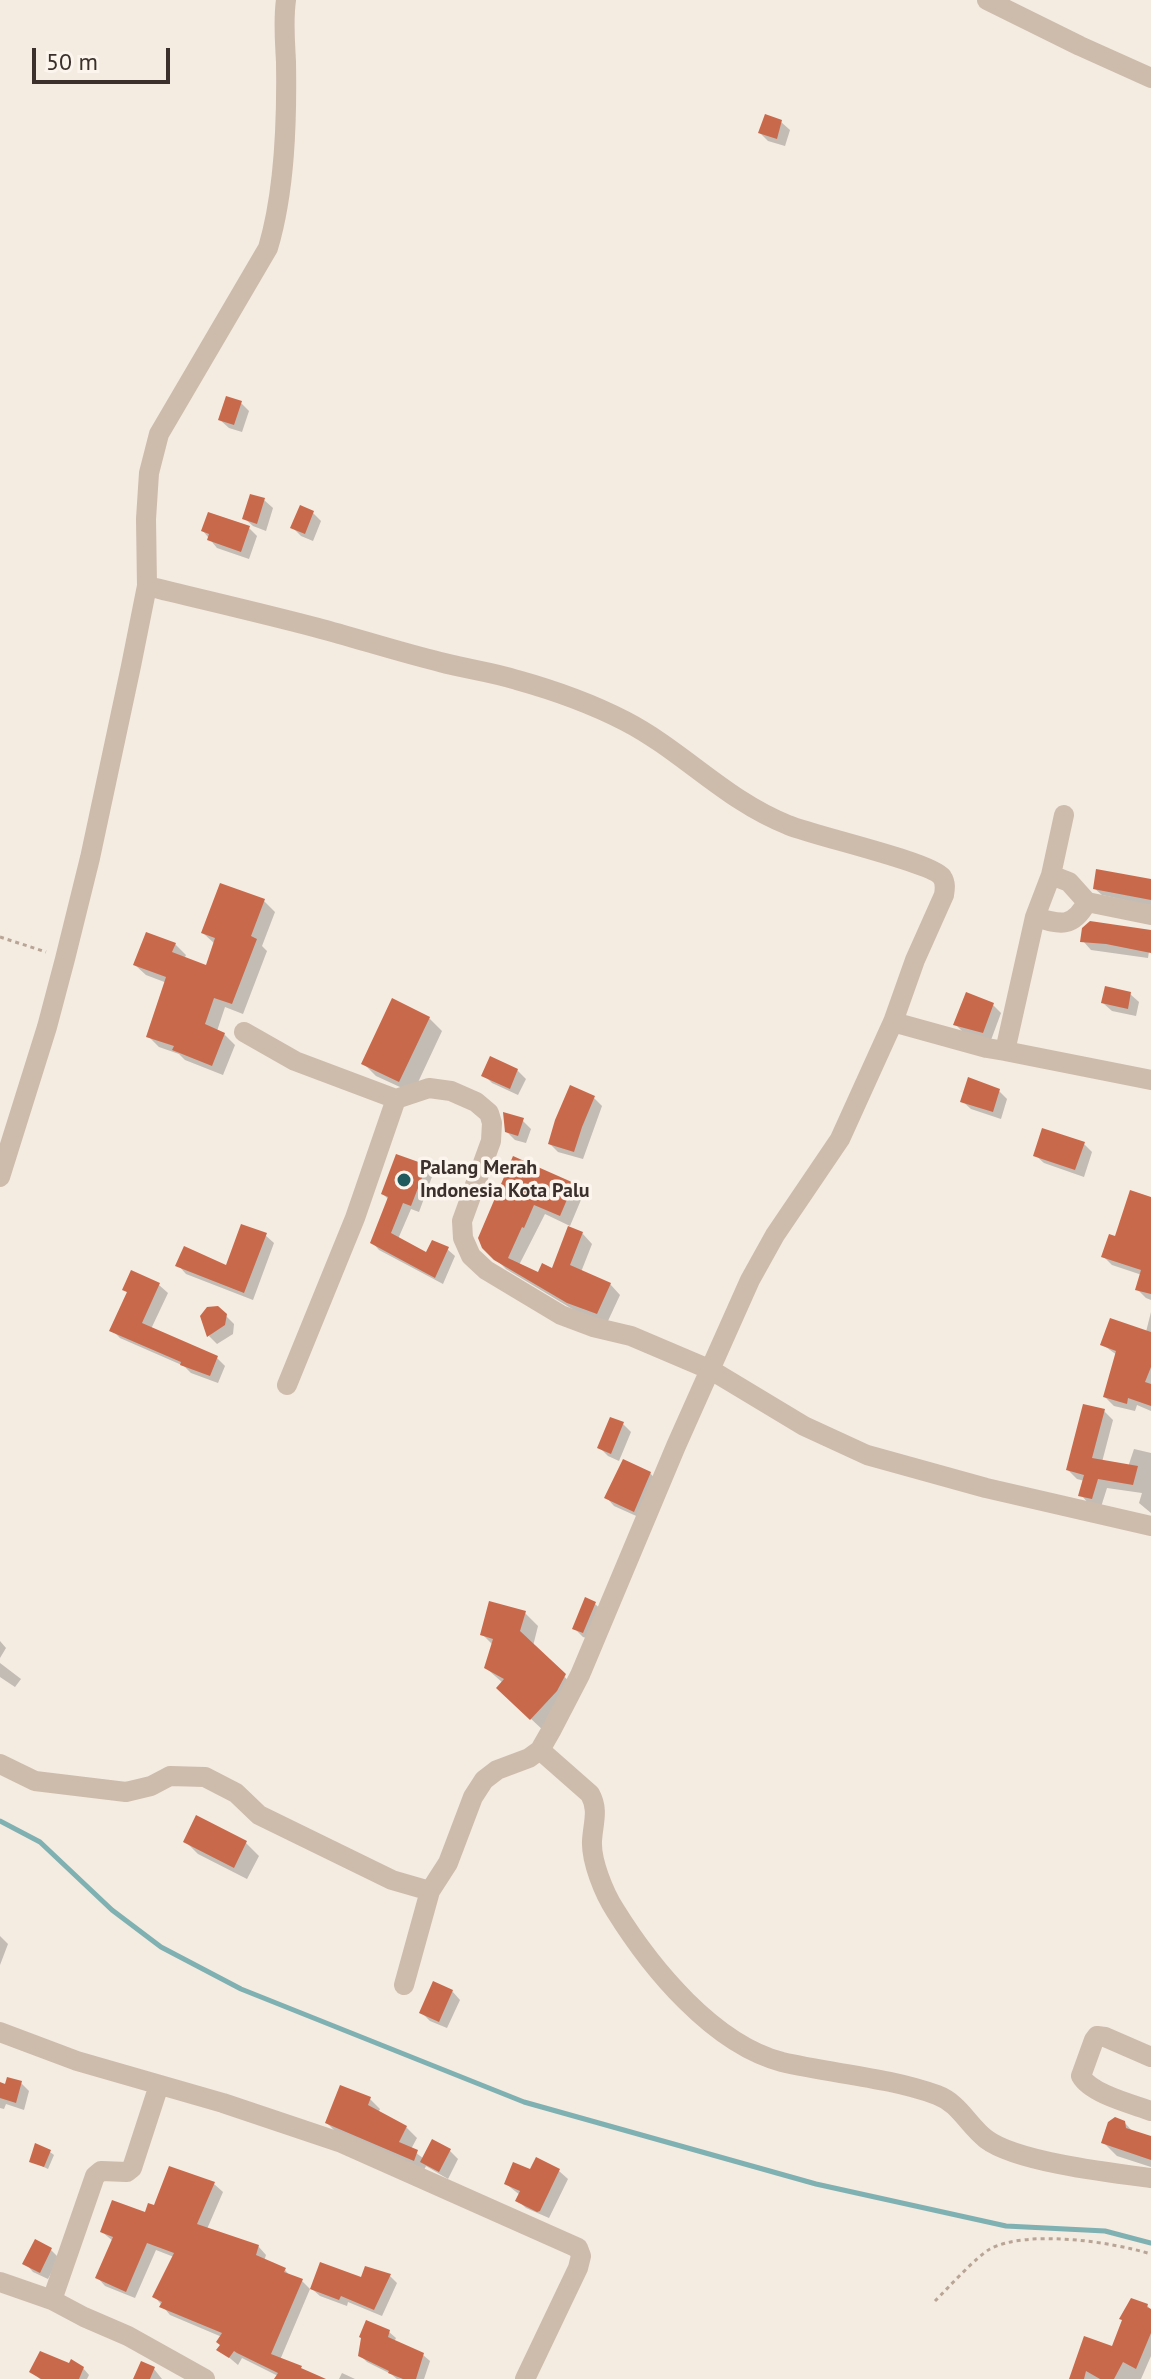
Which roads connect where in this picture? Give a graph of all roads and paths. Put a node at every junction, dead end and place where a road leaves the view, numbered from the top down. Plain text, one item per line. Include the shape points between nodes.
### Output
1 (286, 0) edge
2 (987, 0) edge
3 (1151, 78) edge
4 (147, 586) junction
5 (1064, 815) dead end
6 (1051, 875) junction
7 (1087, 902) junction
8 (1151, 915) edge
9 (1035, 917) junction
10 (0, 937) edge
11 (65, 959) junction
12 (893, 1022) junction
13 (244, 1032) dead end
14 (1005, 1051) junction
15 (1151, 1080) edge
16 (396, 1099) junction
17 (0, 1177) edge
18 (711, 1370) junction
19 (287, 1385) dead end
20 (1151, 1526) edge
21 (540, 1750) junction
22 (0, 1764) edge
23 (430, 1891) junction
24 (404, 1985) dead end
25 (0, 2032) edge
26 (1151, 2057) edge
27 (159, 2085) junction
28 (1151, 2111) edge
29 (1151, 2178) edge
30 (1151, 2254) edge
31 (0, 2282) edge
32 (52, 2300) junction
33 (935, 2301) dead end
34 (205, 2379) edge
35 (525, 2379) edge

1 - 4 street via 276,223 268,248 159,434 149,473
2 - 3 street
4 - 11 street
4 - 12 street via 517,679 625,721 736,799 788,826 933,871 942,877 944,895
5 - 6 street
6 - 7 street via 1069,882
6 - 9 street
7 - 8 street
7 - 9 street via 1071,922
9 - 14 street
10 - 11 path
11 - 17 street
12 - 14 street
12 - 18 street via 840,1139 775,1235
13 - 16 street via 295,1061
14 - 15 street
16 - 18 street via 429,1088 451,1091 489,1113 491,1141 462,1221 471,1256 486,1270 561,1315 631,1336
16 - 19 street via 355,1218
18 - 20 street via 804,1426 867,1455
18 - 21 street via 580,1675
21 - 23 street via 484,1780
21 - 29 street via 595,1803 591,1844 613,1908 666,1981 741,2045 778,2061 941,2096 1004,2149
22 - 23 street via 35,1781 126,1792 170,1776 205,1777 236,1793 259,1815 392,1880
23 - 24 street
25 - 27 street
26 - 28 street via 1097,2036 1081,2076 1100,2091
27 - 32 street via 132,2168 95,2176
27 - 35 street via 342,2143 578,2248 578,2268
30 - 33 path via 1073,2239 1015,2242 989,2250
31 - 32 street
32 - 34 street

